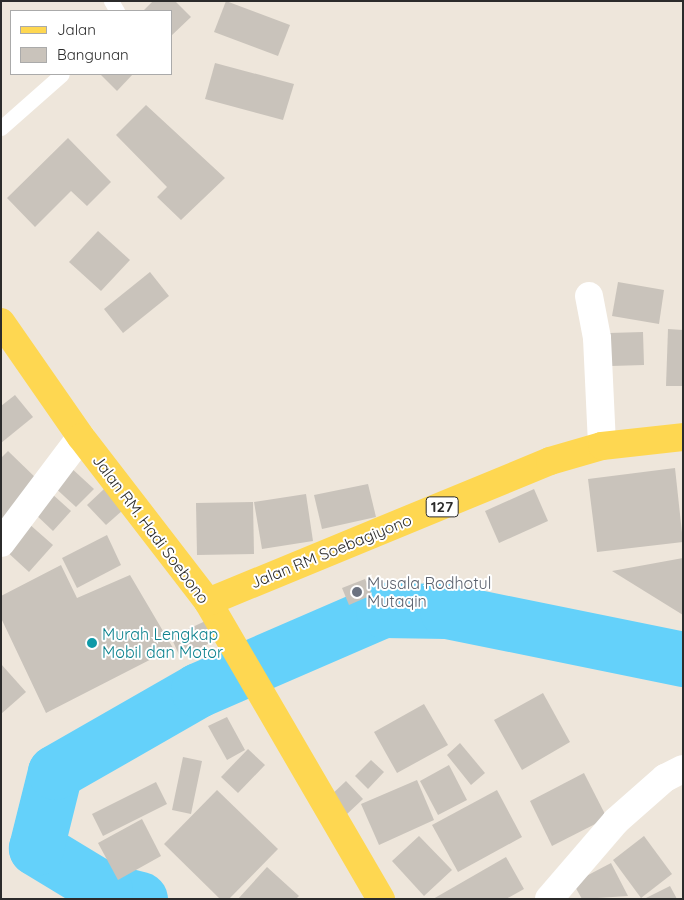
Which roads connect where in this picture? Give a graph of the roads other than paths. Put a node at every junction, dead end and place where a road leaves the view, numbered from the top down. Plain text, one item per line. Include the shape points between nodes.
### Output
1 (61, 75) edge
2 (1, 128) edge
3 (589, 296) dead end
4 (1, 322) edge
5 (81, 437) junction
6 (683, 437) edge
7 (602, 446) junction
8 (1, 543) edge
9 (208, 602) junction
10 (683, 769) edge
11 (381, 899) edge
12 (549, 899) edge

1 - 2 lane
3 - 7 street via 597,338
4 - 5 main road, Jalan RM. Hadi Soebono
5 - 8 street via 39,486
5 - 9 main road, Jalan RM. Hadi Soebono
6 - 7 main road, Jalan RM Soebagiyono / 127
7 - 9 main road, Jalan RM Soebagiyono / 127 via 550,461
9 - 11 main road, Jalan RM. Hadi Soebono
10 - 12 street via 665,778 616,821

